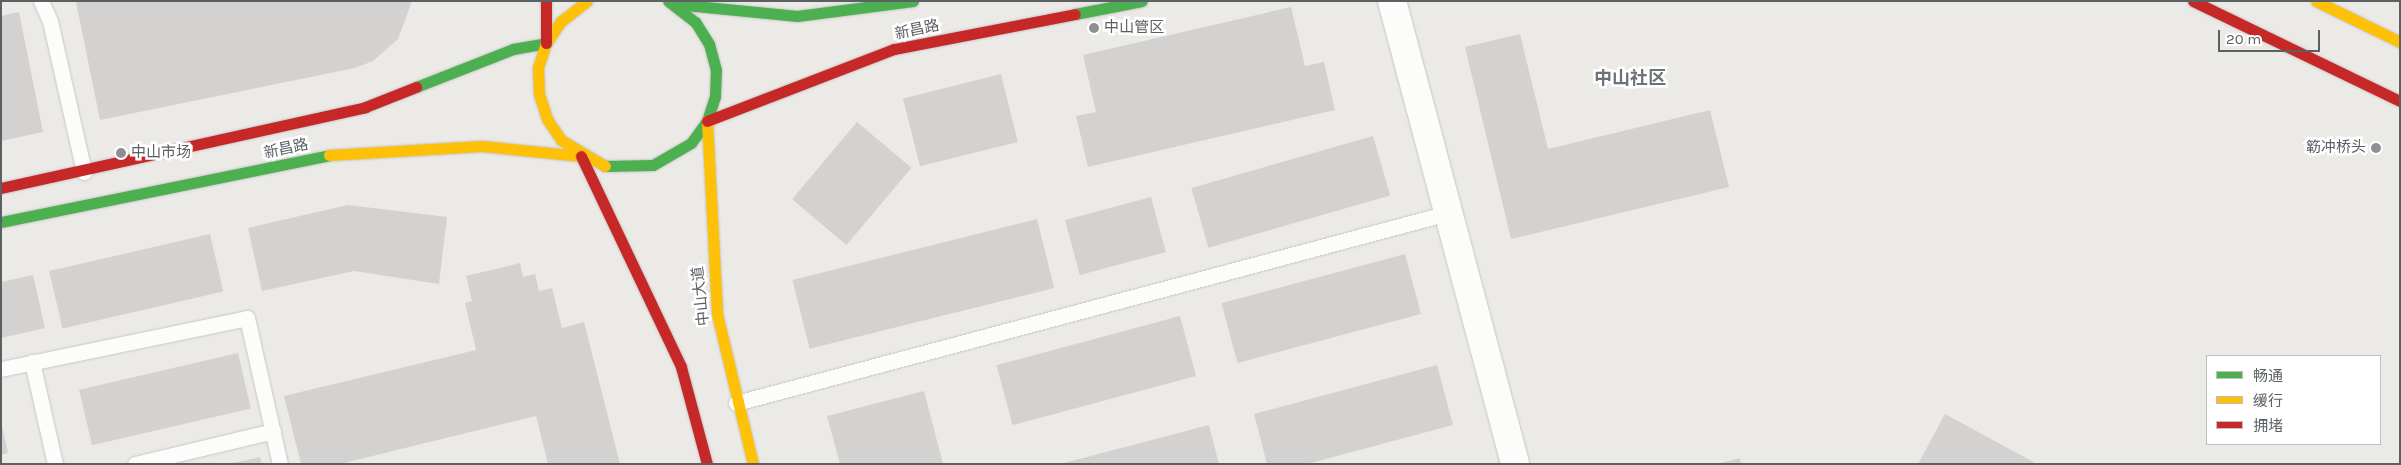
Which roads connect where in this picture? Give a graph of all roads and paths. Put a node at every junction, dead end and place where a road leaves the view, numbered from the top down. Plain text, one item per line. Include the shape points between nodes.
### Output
1 (41, 1) edge
2 (546, 1) edge
3 (586, 1) edge
4 (913, 1) edge
5 (1142, 1) edge
6 (1392, 1) edge
7 (2193, 1) edge
8 (2316, 1) edge
9 (672, 2) edge
10 (2400, 42) edge
11 (546, 43) junction
12 (2400, 101) edge
13 (707, 121) junction
14 (581, 156) junction
15 (84, 172) junction
16 (1, 188) edge
17 (1448, 213) junction
18 (1, 222) edge
19 (32, 362) junction
20 (1, 369) edge
21 (736, 403) junction
22 (272, 431) junction
23 (55, 464) edge
24 (135, 464) edge
25 (280, 464) edge
26 (707, 464) edge
27 (753, 464) edge
28 (1515, 464) edge

1 - 15 lane via 50,21
2 - 11 main road
3 - 11 main road via 561,21
4 - 9 main road, 新昌路 via 797,16
5 - 13 main road, 新昌路 via 894,49
6 - 17 street
7 - 12 main road
8 - 10 main road
9 - 13 main road via 695,22 714,61 715,96
11 - 14 main road via 538,68 539,94 547,119 561,140
11 - 15 main road, 新昌路 via 513,49 365,107
13 - 14 main road via 691,143 653,165 604,166
13 - 21 main road, 中山大道 via 712,272 724,356
14 - 18 main road, 新昌路 via 482,146 346,152
14 - 26 main road via 659,313 681,367
15 - 16 main road, 新昌路
17 - 21 lane
17 - 28 street
19 - 20 lane
19 - 22 lane via 247,318
19 - 23 lane
21 - 27 main road, 中山大道
22 - 24 lane
22 - 25 lane

